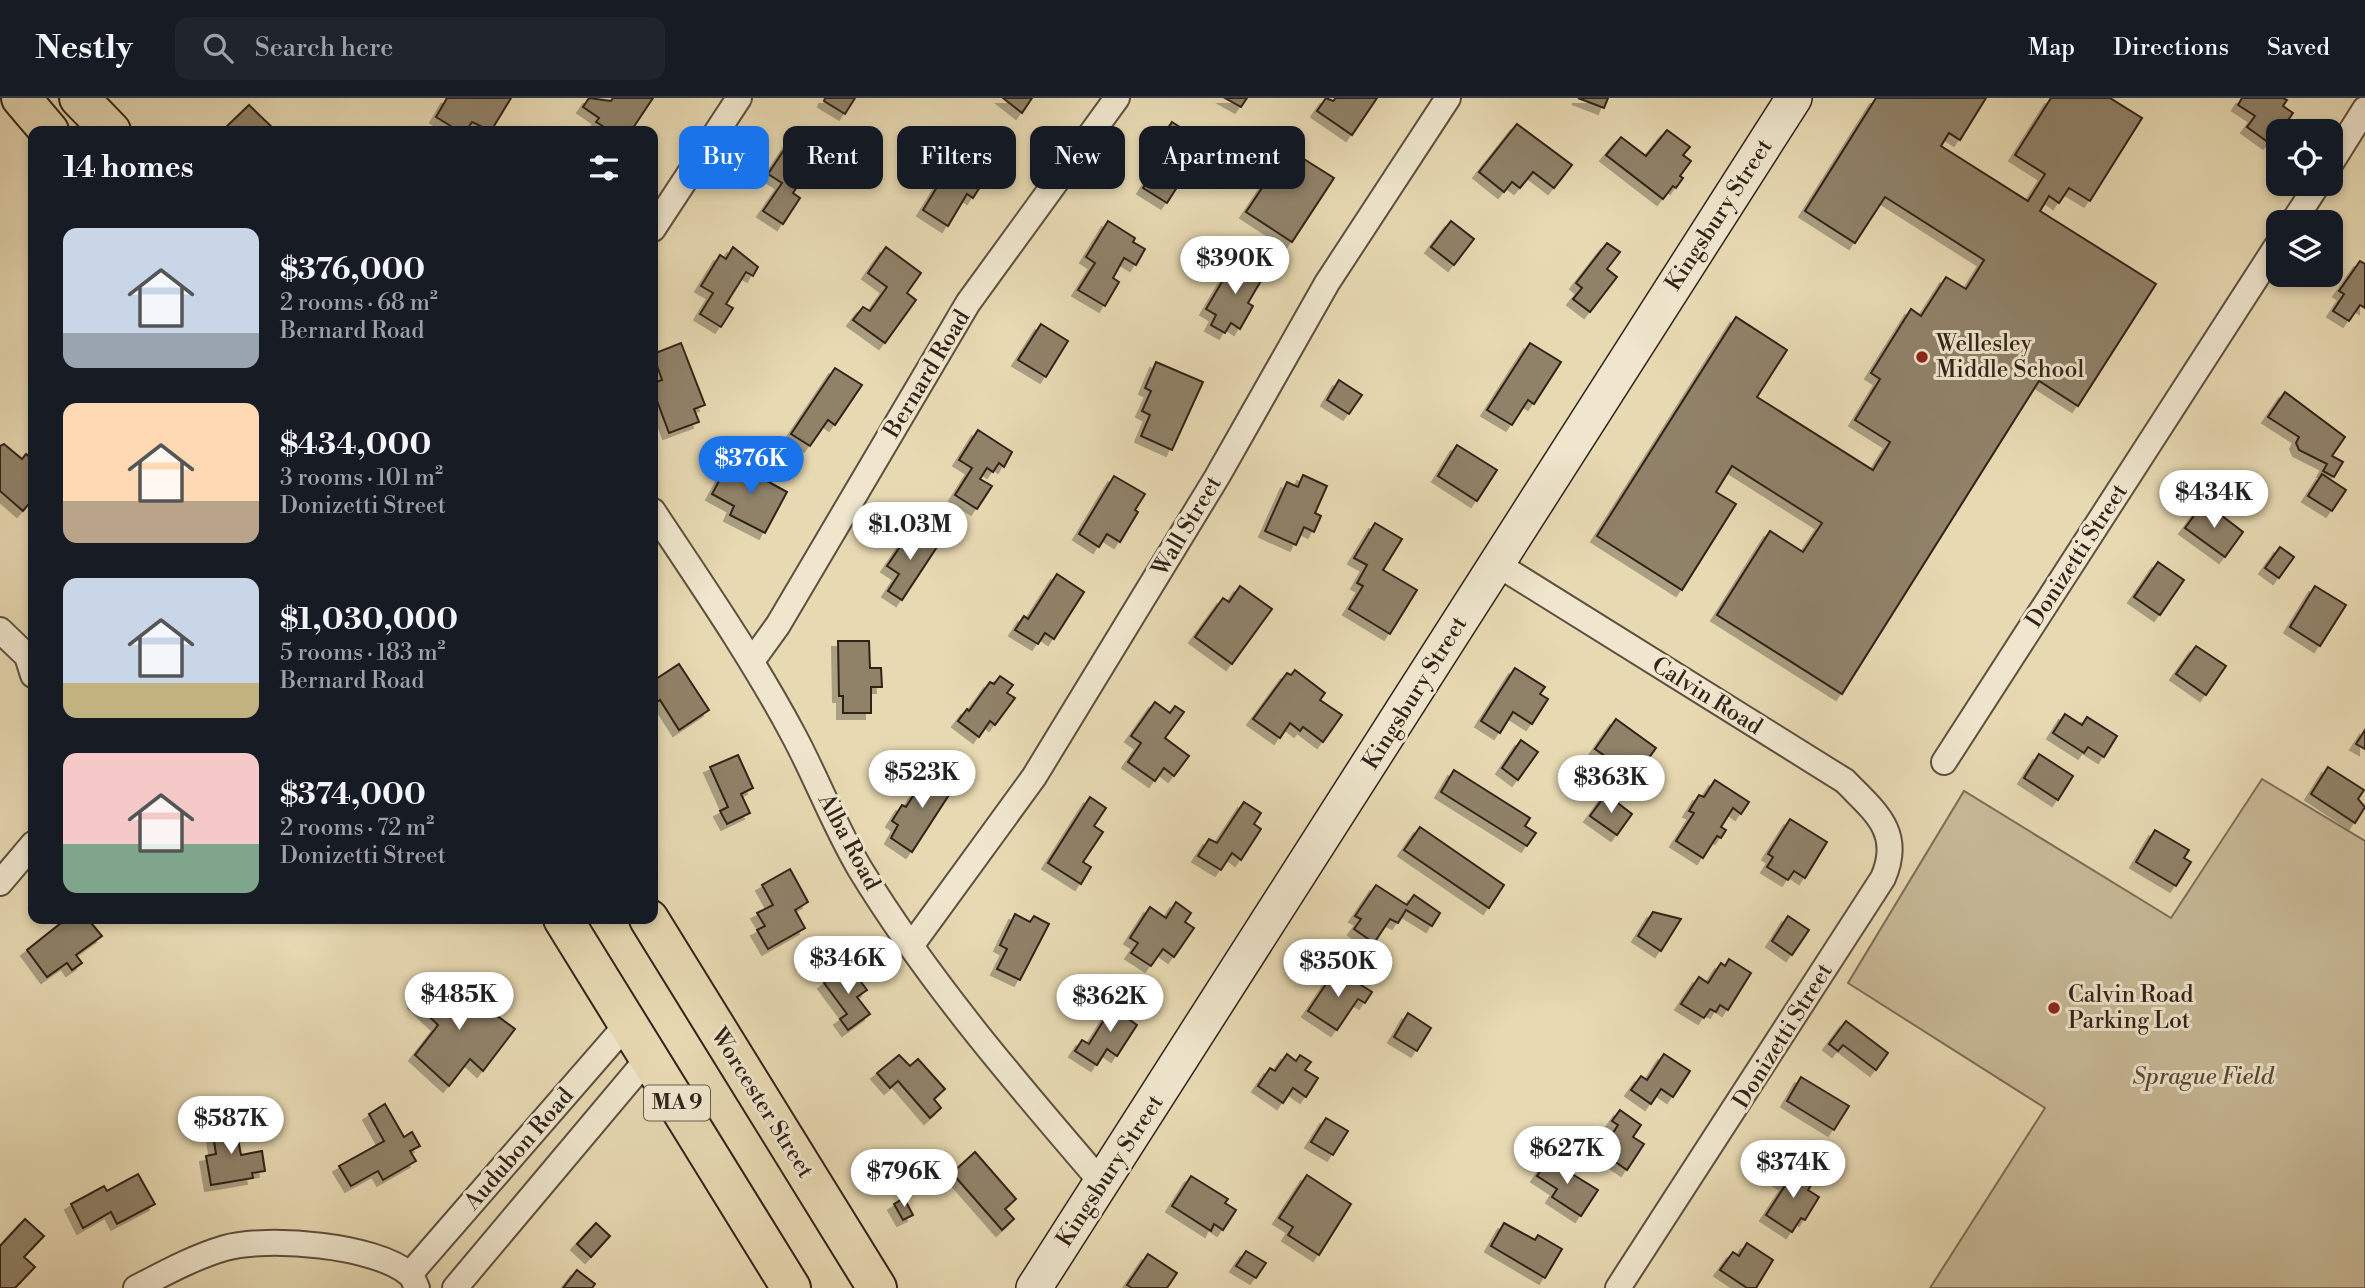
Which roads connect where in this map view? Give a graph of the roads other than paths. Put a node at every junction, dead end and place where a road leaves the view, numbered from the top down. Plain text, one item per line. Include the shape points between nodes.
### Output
1 (21, 98) edge
2 (79, 98) edge
3 (739, 98) edge
4 (1117, 98) edge
5 (1448, 98) edge
6 (1794, 98) edge
7 (2365, 110) edge
8 (45, 126) edge
9 (105, 126) edge
10 (2343, 144) edge
11 (658, 221) edge
12 (2266, 263) edge
13 (658, 519) edge
14 (1497, 564) junction
15 (0, 630) edge
16 (28, 659) edge
17 (752, 661) junction
18 (1944, 762) dead end
19 (28, 850) edge
20 (1891, 850) joint
21 (0, 883) edge
22 (566, 924) edge
23 (652, 924) edge
24 (911, 946) junction
25 (628, 1023) junction
26 (649, 1058) junction
27 (1103, 1184) junction
28 (413, 1281) edge
29 (136, 1288) edge
30 (455, 1288) edge
31 (791, 1288) edge
32 (877, 1288) edge
33 (1034, 1288) edge
34 (1619, 1288) edge

1 - 8 highway
2 - 9 highway
3 - 11 street
4 - 17 street, Bernard Road via 968,303 778,625
5 - 24 street, Wall Street via 1327,283 1217,477 1034,777
6 - 14 main road, Kingsbury Street
7 - 10 street
12 - 18 street, Donizetti Street
13 - 17 street, Alba Road
14 - 20 street, Calvin Road via 1844,781 1877,813
14 - 27 main road, Kingsbury Street
15 - 16 street
17 - 24 street, Alba Road via 859,867
19 - 21 street
20 - 34 street, Donizetti Street via 1883,878
22 - 25 highway, MA 9
23 - 32 highway, Worcester Street
24 - 27 street, Alba Road via 1027,1096
25 - 26 highway, MA 9
25 - 28 street, Audubon Road
26 - 30 street, Audubon Road
26 - 31 highway, MA 9
27 - 33 main road, Kingsbury Street
28 - 29 street, Audubon Road via 378,1259 328,1245 266,1245 227,1247

